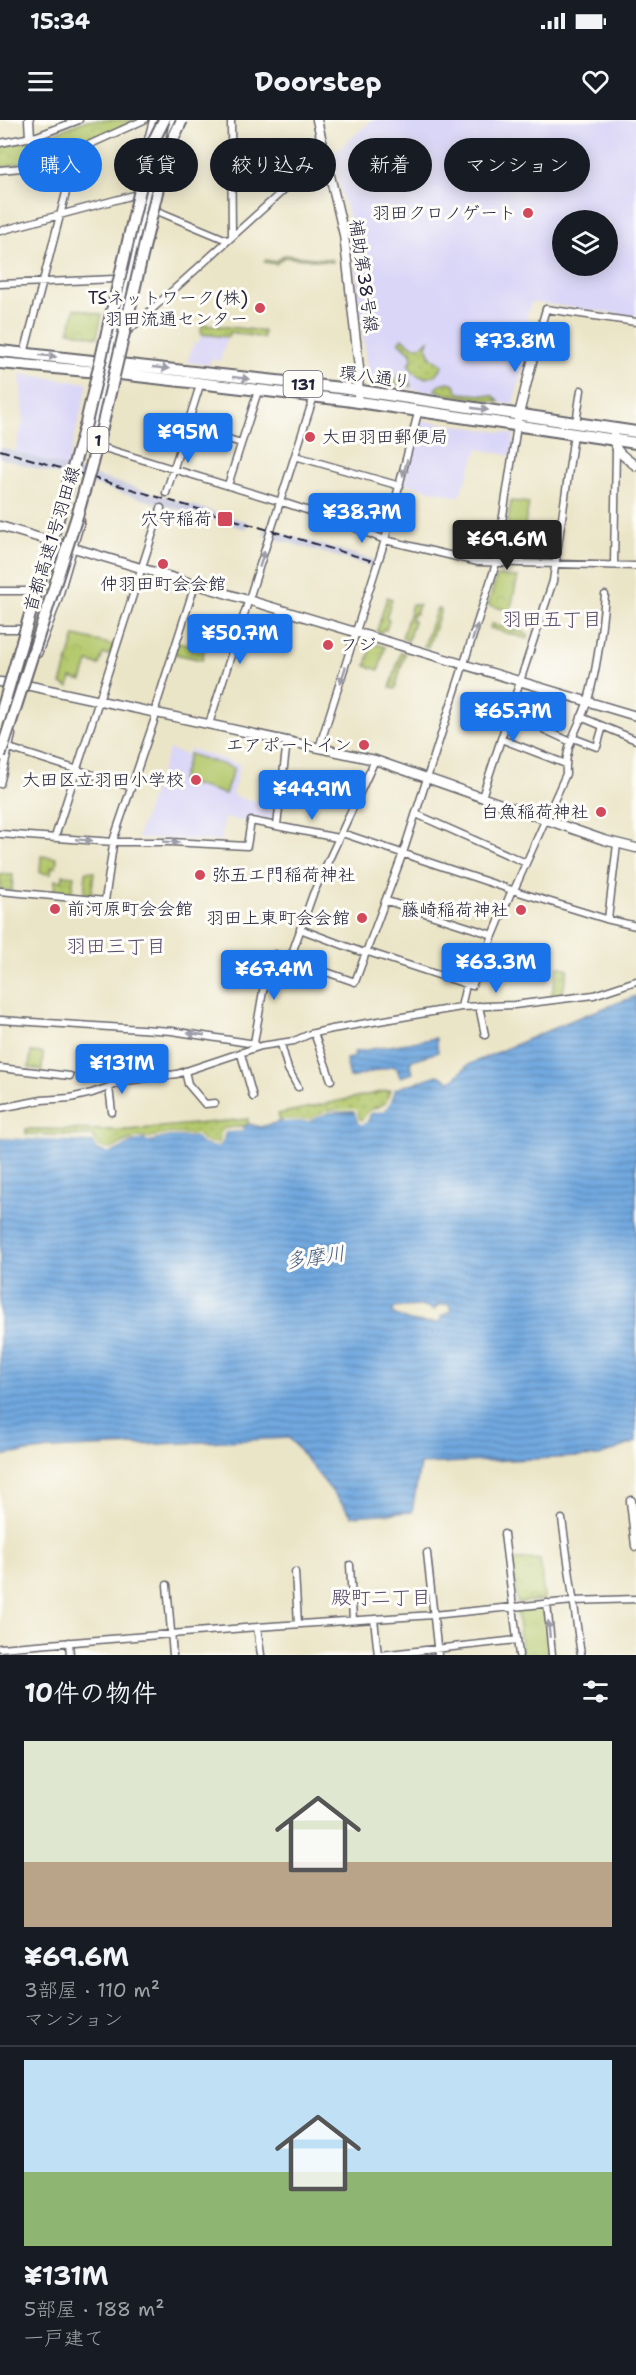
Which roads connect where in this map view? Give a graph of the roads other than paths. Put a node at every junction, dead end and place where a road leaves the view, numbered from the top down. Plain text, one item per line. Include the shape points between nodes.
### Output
1 (29, 120) edge
2 (79, 120) edge
3 (144, 120) edge
4 (153, 120) edge
5 (166, 120) edge
6 (173, 120) edge
7 (180, 120) edge
8 (231, 120) edge
9 (316, 120) edge
10 (30, 137) junction
11 (321, 138) edge
12 (102, 139) edge
13 (0, 143) edge
14 (18, 168) edge
15 (0, 170) edge
16 (66, 192) edge
17 (281, 192) edge
18 (334, 192) edge
19 (146, 200) junction
20 (60, 215) junction
21 (0, 231) edge
22 (229, 238) junction
23 (114, 279) junction
24 (42, 282) junction
25 (0, 284) edge
26 (636, 322) edge
27 (541, 326) joint
28 (128, 331) junction
29 (0, 351) edge
30 (24, 354) junction
31 (0, 363) edge
32 (108, 368) junction
33 (200, 385) junction
34 (580, 390) dead end
35 (258, 391) junction
36 (314, 396) junction
37 (358, 396) junction
38 (412, 399) junction
39 (419, 411) junction
40 (518, 420) junction
41 (94, 425) junction
42 (187, 426) junction
43 (575, 429) junction
44 (636, 432) edge
45 (615, 439) junction
46 (241, 443) junction
47 (636, 443) edge
48 (101, 447) junction
49 (295, 456) junction
50 (73, 466) dead end
51 (636, 466) edge
52 (174, 469) junction
53 (67, 482) dead end
54 (228, 485) junction
55 (400, 486) junction
56 (166, 493) dead end
57 (281, 501) junction
58 (161, 508) dead end
59 (0, 526) edge
60 (48, 540) junction
61 (385, 540) junction
62 (74, 547) junction
63 (496, 563) junction
64 (555, 564) junction
65 (614, 566) junction
66 (636, 566) edge
67 (142, 567) junction
68 (0, 591) edge
69 (32, 591) junction
70 (193, 591) dead end
71 (605, 595) dead end
72 (249, 599) junction
73 (0, 629) edge
74 (21, 629) junction
75 (357, 633) junction
76 (14, 663) junction
77 (465, 665) junction
78 (28, 666) junction
79 (3, 682) edge
80 (520, 682) junction
81 (26, 685) junction
82 (556, 693) junction
83 (99, 700) junction
84 (588, 702) junction
85 (0, 707) edge
86 (156, 713) junction
87 (636, 716) edge
88 (0, 717) edge
89 (581, 717) junction
90 (209, 724) junction
91 (603, 726) junction
92 (501, 739) junction
93 (572, 740) junction
94 (636, 740) edge
95 (287, 741) junction
96 (9, 747) junction
97 (0, 748) edge
98 (320, 748) junction
99 (0, 756) edge
100 (375, 760) junction
101 (566, 764) junction
102 (77, 768) junction
103 (428, 778) junction
104 (0, 784) edge
105 (131, 787) junction
106 (482, 797) junction
107 (416, 814) junction
108 (545, 819) junction
109 (277, 825) junction
110 (0, 834) edge
111 (340, 835) junction
112 (55, 837) junction
113 (114, 842) junction
114 (617, 844) junction
115 (636, 848) edge
116 (403, 853) junction
117 (526, 863) junction
118 (513, 890) junction
119 (0, 891) edge
120 (387, 901) junction
121 (608, 920) junction
122 (636, 926) edge
123 (300, 929) junction
124 (493, 935) junction
125 (364, 952) junction
126 (290, 959) junction
127 (636, 981) edge
128 (466, 985) junction
129 (479, 1006) junction
130 (461, 1007) junction
131 (0, 1020) edge
132 (314, 1032) junction
133 (485, 1035) dead end
134 (254, 1043) junction
135 (281, 1044) junction
136 (261, 1046) junction
137 (241, 1054) junction
138 (0, 1068) edge
139 (185, 1071) junction
140 (70, 1076) dead end
141 (332, 1080) dead end
142 (109, 1087) junction
143 (298, 1088) dead end
144 (254, 1097) dead end
145 (215, 1103) dead end
146 (0, 1108) edge
147 (112, 1112) dead end
148 (631, 1501) dead end
149 (562, 1519) dead end
150 (504, 1533) dead end
151 (636, 1546) edge
152 (428, 1553) dead end
153 (350, 1565) dead end
154 (295, 1572) dead end
155 (167, 1586) dead end
156 (636, 1599) edge
157 (573, 1600) junction
158 (547, 1603) junction
159 (514, 1606) junction
160 (434, 1616) junction
161 (374, 1619) junction
162 (353, 1620) junction
163 (298, 1624) junction
164 (257, 1627) junction
165 (171, 1634) junction
166 (517, 1640) junction
167 (69, 1642) junction
168 (437, 1647) junction
169 (0, 1651) edge
170 (70, 1655) edge
171 (173, 1655) edge
172 (261, 1655) edge
173 (379, 1655) edge
174 (438, 1655) edge
175 (519, 1655) edge
176 (552, 1655) edge
177 (581, 1655) edge

1 - 10 street
2 - 10 street
3 - 12 street
4 - 19 street
5 - 19 highway
5 - 76 highway, 首都高速1号羽田線 / 1, bridge via 154,140 146,168 81,444
6 - 19 street
7 - 19 highway, bridge
7 - 78 highway, 首都高速1号羽田線 / 1, bridge via 162,171 78,513
8 - 22 street
9 - 11 street, 補助第38号線
10 - 13 street
14 - 15 street
16 - 20 street
17 - 22 street
18 - 37 street, 補助第38号線 via 344,235 359,368
19 - 20 street
19 - 22 street
19 - 23 street
19 - 28 street
19 - 32 highway
20 - 21 street
20 - 24 street
22 - 28 street
23 - 24 street
23 - 32 street
24 - 25 street
24 - 30 street
26 - 27 street via 546,309
27 - 40 street
28 - 32 street
29 - 30 highway, 環八通り / 131
30 -> 32 highway, 環八通り / 131
31 - 32 highway, 環八通り / 131
32 - 33 highway, 環八通り / 131
32 -> 37 highway, 環八通り / 131
32 - 41 highway
32 - 48 street
32 - 50 street
33 - 35 highway, 環八通り / 131
33 - 42 street
34 - 43 street
35 - 36 highway, 環八通り / 131
35 - 46 street
36 - 37 highway, 環八通り / 131
36 - 49 street
37 - 38 highway, 環八通り / 131
37 - 39 highway, 環八通り / 131
38 - 39 street
38 -> 40 highway, 環八通り / 131
39 - 40 highway, 環八通り / 131
39 -> 55 street
40 - 43 highway, 環八通り / 131
40 - 63 street
41 - 76 highway, bridge via 46,582
41 - 78 highway, bridge
42 - 46 street
42 - 52 street
43 - 45 highway, 環八通り / 131
43 - 64 street
44 - 45 highway, 環八通り / 131
45 - 47 highway, 環八通り / 131
45 - 51 street
45 - 65 street
46 - 54 street
48 - 52 street
48 - 62 street
49 - 55 street
49 - 57 street
52 - 54 street
52 - 56 street
53 - 60 street
54 - 57 street
55 - 61 street
57 - 61 street
72 -> 57 street
58 - 67 street
59 - 60 street
60 - 62 street
60 - 69 street
61 - 63 street
61 - 75 street
62 - 67 street
62 - 81 street
63 - 64 street
77 -> 63 street
64 - 65 street
64 - 80 street
65 - 66 street
67 - 72 street
67 - 83 street
68 - 69 street
69 - 74 street
70 - 86 street
71 - 84 street
72 - 75 street
72 - 90 street
73 - 74 street
74 - 79 street
75 - 77 street
75 -> 98 street
76 - 88 highway, 首都高速1号羽田線 / 1, bridge
77 - 80 street
77 - 103 street
78 - 99 highway, 首都高速1号羽田線 / 1, bridge
79 - 81 street
79 - 85 street
80 - 82 street
80 - 92 street
81 - 83 street
81 - 96 street
82 - 84 street
82 - 93 street via 545,730
83 - 86 street
83 - 102 street
84 - 87 street
84 - 89 street
86 - 90 street
86 - 105 street
89 - 91 street
89 - 93 street
90 - 95 street
91 - 93 street via 597,747
91 - 94 street
92 - 101 street
92 - 106 street
93 - 101 street
95 - 98 street
95 - 109 street
96 - 97 street
96 - 102 street
96 - 104 street
98 - 100 street
100 - 103 street
100 - 111 street
101 - 108 street via 566,774
102 - 105 street
102 - 112 street
103 - 106 street
103 - 107 street
105 - 113 street
106 - 108 street
107 - 116 street
107 - 117 street
108 - 114 street
108 - 117 street
109 - 111 street
113 -> 109 street via 247,846 251,821
110 - 112 street
111 - 116 street
111 - 123 street
112 -> 113 street
113 - 119 street via 105,901
114 - 115 street
114 - 121 street
116 - 118 street
116 - 120 street
117 - 118 street
118 - 121 street
118 - 124 street
120 - 124 street
120 - 125 street
121 - 122 street
123 - 125 street
123 - 126 street
124 - 128 street via 472,986
125 - 126 street via 355,982
125 - 128 street
126 - 134 street via 275,954 263,991
127 - 129 street via 594,995
128 - 130 street
129 - 130 street
129 - 133 street
130 - 132 street
134 -> 131 street via 172,1031
132 - 135 street
132 - 141 street
134 - 136 street
135 - 136 street
135 - 143 street
136 - 137 street
137 - 139 street
137 - 144 street
138 - 140 street
139 - 142 street
139 - 145 street via 188,1084 205,1104
142 - 146 street via 70,1098
142 - 147 street
148 - 151 street
149 - 157 street
150 - 159 street
152 - 160 street
153 - 162 street
154 - 163 street
155 - 165 street
156 - 157 street
157 - 158 street
157 - 177 street
158 - 159 street
176 -> 158 street
159 - 160 street
159 - 166 street
160 - 161 street
160 - 168 street
161 - 162 street
161 - 173 street
162 - 163 street
163 - 164 street
164 - 165 street
164 - 172 street
165 - 167 street
165 - 171 street
166 - 168 street
166 - 175 street
167 - 169 street
167 - 170 street
168 - 173 street
168 - 174 street

